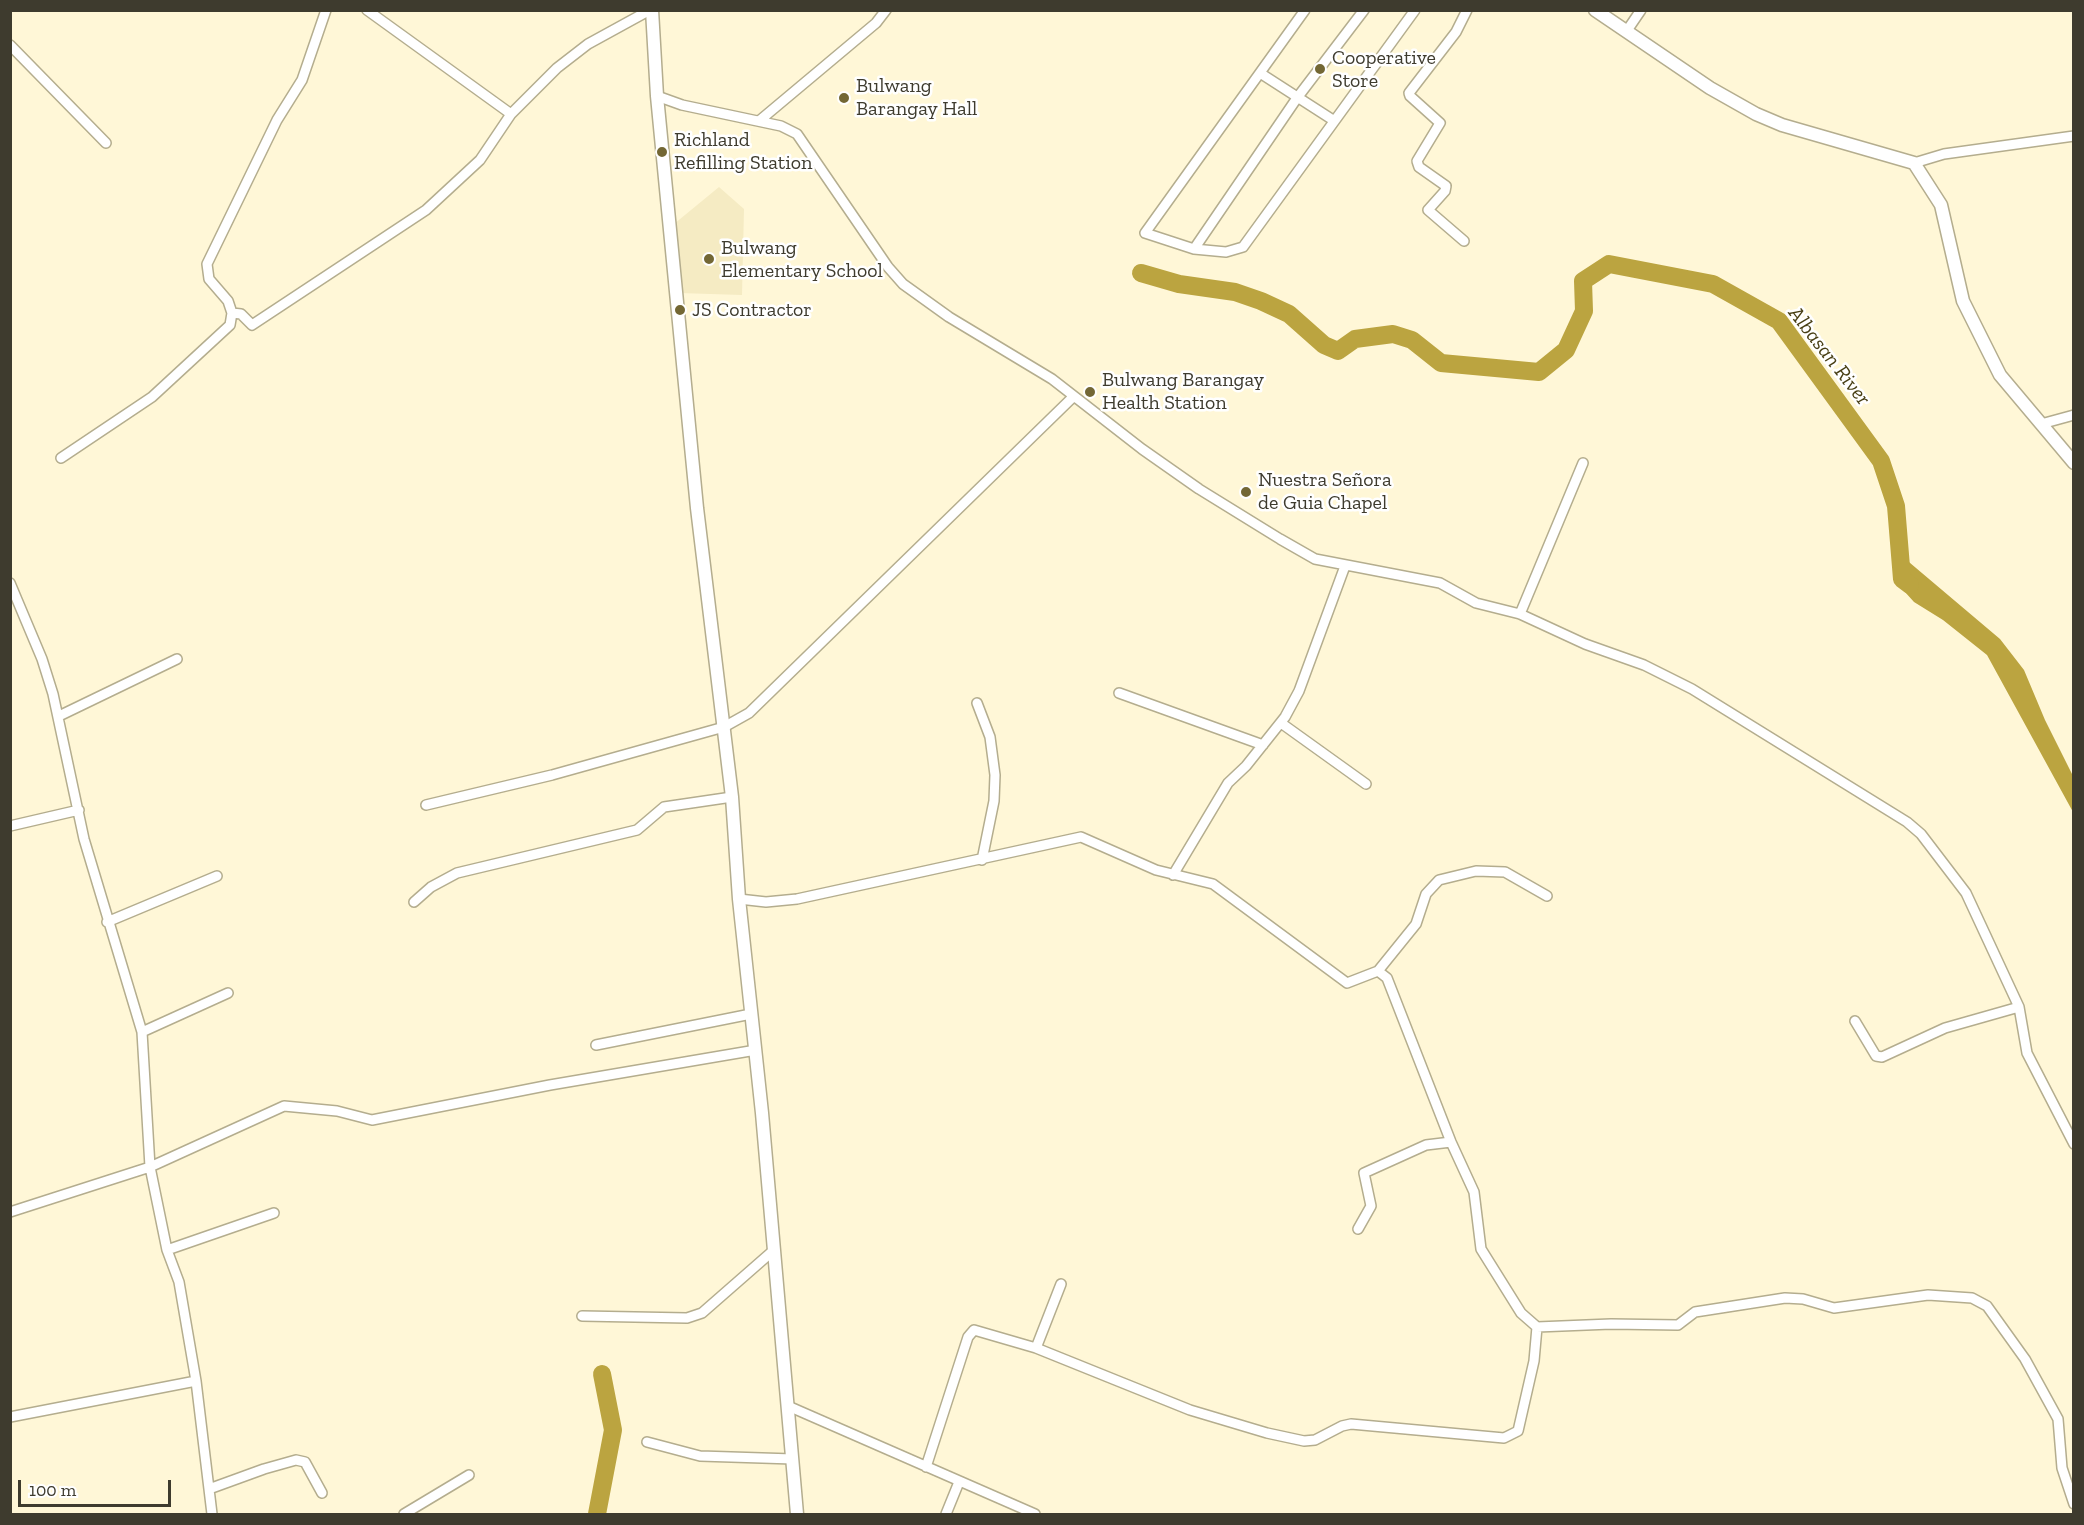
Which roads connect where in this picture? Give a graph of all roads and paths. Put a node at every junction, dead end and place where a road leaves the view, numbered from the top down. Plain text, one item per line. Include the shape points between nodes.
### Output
1 (326, 10) edge
2 (367, 10) edge
3 (651, 10) edge
4 (886, 10) edge
5 (1305, 10) edge
6 (1364, 10) edge
7 (1415, 10) edge
8 (1467, 10) edge
9 (1595, 10) edge
10 (1641, 10) edge
11 (1626, 32) junction
12 (10, 45) edge
13 (1260, 73) junction
14 (657, 96) junction
15 (1297, 98) junction
16 (511, 114) junction
17 (1333, 120) junction
18 (759, 121) junction
19 (2073, 136) edge
20 (106, 143) dead end
21 (1914, 163) junction
22 (1464, 241) dead end
23 (1194, 249) junction
24 (232, 313) junction
25 (1073, 397) junction
26 (2073, 415) edge
27 (2041, 424) junction
28 (61, 458) dead end
29 (1583, 463) dead end
30 (2073, 463) edge
31 (1345, 566) junction
32 (10, 583) edge
33 (1520, 614) junction
34 (177, 659) dead end
35 (1119, 693) dead end
36 (977, 703) dead end
37 (59, 716) junction
38 (1281, 723) junction
39 (724, 727) junction
40 (1263, 745) junction
41 (1365, 784) dead end
42 (732, 797) junction
43 (426, 805) dead end
44 (79, 810) junction
45 (10, 826) edge
46 (982, 860) junction
47 (1173, 875) junction
48 (217, 876) dead end
49 (1546, 896) dead end
50 (739, 899) junction
51 (414, 902) dead end
52 (107, 922) junction
53 (1378, 971) junction
54 (228, 993) dead end
55 (2019, 1007) junction
56 (751, 1014) junction
57 (1855, 1021) dead end
58 (142, 1032) junction
59 (596, 1045) dead end
60 (756, 1050) junction
61 (1451, 1142) junction
62 (2073, 1144) edge
63 (150, 1167) junction
64 (10, 1212) edge
65 (274, 1213) dead end
66 (1358, 1229) dead end
67 (167, 1250) junction
68 (774, 1250) junction
69 (1061, 1284) dead end
70 (582, 1316) dead end
71 (1537, 1327) junction
72 (1036, 1348) junction
73 (196, 1381) junction
74 (788, 1406) junction
75 (10, 1417) edge
76 (647, 1442) dead end
77 (793, 1459) junction
78 (926, 1467) junction
79 (469, 1475) dead end
80 (959, 1482) junction
81 (209, 1489) junction
82 (322, 1493) dead end
83 (2073, 1504) edge
84 (1022, 1512) edge
85 (212, 1515) edge
86 (404, 1515) edge
87 (797, 1515) edge
88 (946, 1515) edge
89 (1035, 1515) edge

1 - 24 street via 302,80 277,120 207,264 209,279 228,301
2 - 16 street
3 - 14 street
3 - 16 street via 588,44 557,68
4 - 18 street via 876,23
5 - 13 street
6 - 15 street
7 - 17 street
8 - 22 street via 1456,32 1409,93 1440,123 1418,161 1419,167 1446,186 1428,210
9 - 11 street
10 - 11 street
11 - 21 street via 1756,114
12 - 20 street
13 - 15 street
13 - 23 street via 1145,233
14 - 18 street
14 - 39 street via 697,508
15 - 17 street
15 - 23 street
16 - 24 street via 480,160 426,210 252,325 241,314
17 - 23 street via 1243,247 1226,252
18 - 25 street via 797,134 903,284 949,317 1052,379
19 - 21 street via 1944,154
21 - 27 street via 1941,205 1963,301 2000,375
24 - 28 street via 230,326 220,338 152,397
25 - 31 street via 1199,489 1315,559
25 - 39 street via 771,694
26 - 27 street
27 - 30 street
29 - 33 street
31 - 33 street via 1440,583 1476,603
31 - 38 street via 1299,691
32 - 37 street via 42,659
33 - 55 street via 1692,689 1907,822 1921,834 1966,893
34 - 37 street
35 - 40 street
36 - 46 street via 990,737 995,775
37 - 44 street
38 - 40 street
38 - 41 street
39 - 42 street
39 - 43 street
40 - 47 street via 1228,783
42 - 50 street
42 - 51 street via 664,807 637,830 457,873
44 - 45 street
44 - 52 street
46 - 47 street via 1081,837
46 - 50 street via 797,899
47 - 53 street via 1213,884 1347,983
48 - 52 street
49 - 53 street via 1505,872 1476,871 1438,880 1426,894 1416,924
50 - 56 street
52 - 58 street
53 - 61 street via 1387,978
54 - 58 street
55 - 57 street via 1945,1028 1882,1057 1876,1056
55 - 62 street via 2027,1053
56 - 59 street
56 - 60 street
58 - 63 street
60 - 63 street via 372,1120 337,1111 284,1106
60 - 68 street
61 - 66 street via 1426,1145 1364,1173 1371,1206
61 - 71 street via 1474,1192 1481,1249 1521,1313
63 - 64 street
63 - 67 street
65 - 67 street
67 - 73 street via 179,1282
68 - 70 street via 702,1313 687,1318
68 - 74 street
69 - 72 street
71 - 72 street via 1534,1361 1518,1431 1504,1438 1351,1424 1315,1440 1297,1440 1190,1410
71 - 83 street via 1678,1325 1695,1312 1785,1298 1834,1308 1928,1295 1972,1298 1987,1306 2025,1359 2058,1419 2062,1468
72 - 78 street via 980,1330 971,1332
73 - 75 street
73 - 81 street
74 - 77 street
74 - 78 street
76 - 77 street via 700,1456
77 - 87 street
78 - 80 street
79 - 86 street
80 - 84 street
80 - 88 street
81 - 82 street via 296,1460 305,1462
81 - 85 street
84 - 89 street

